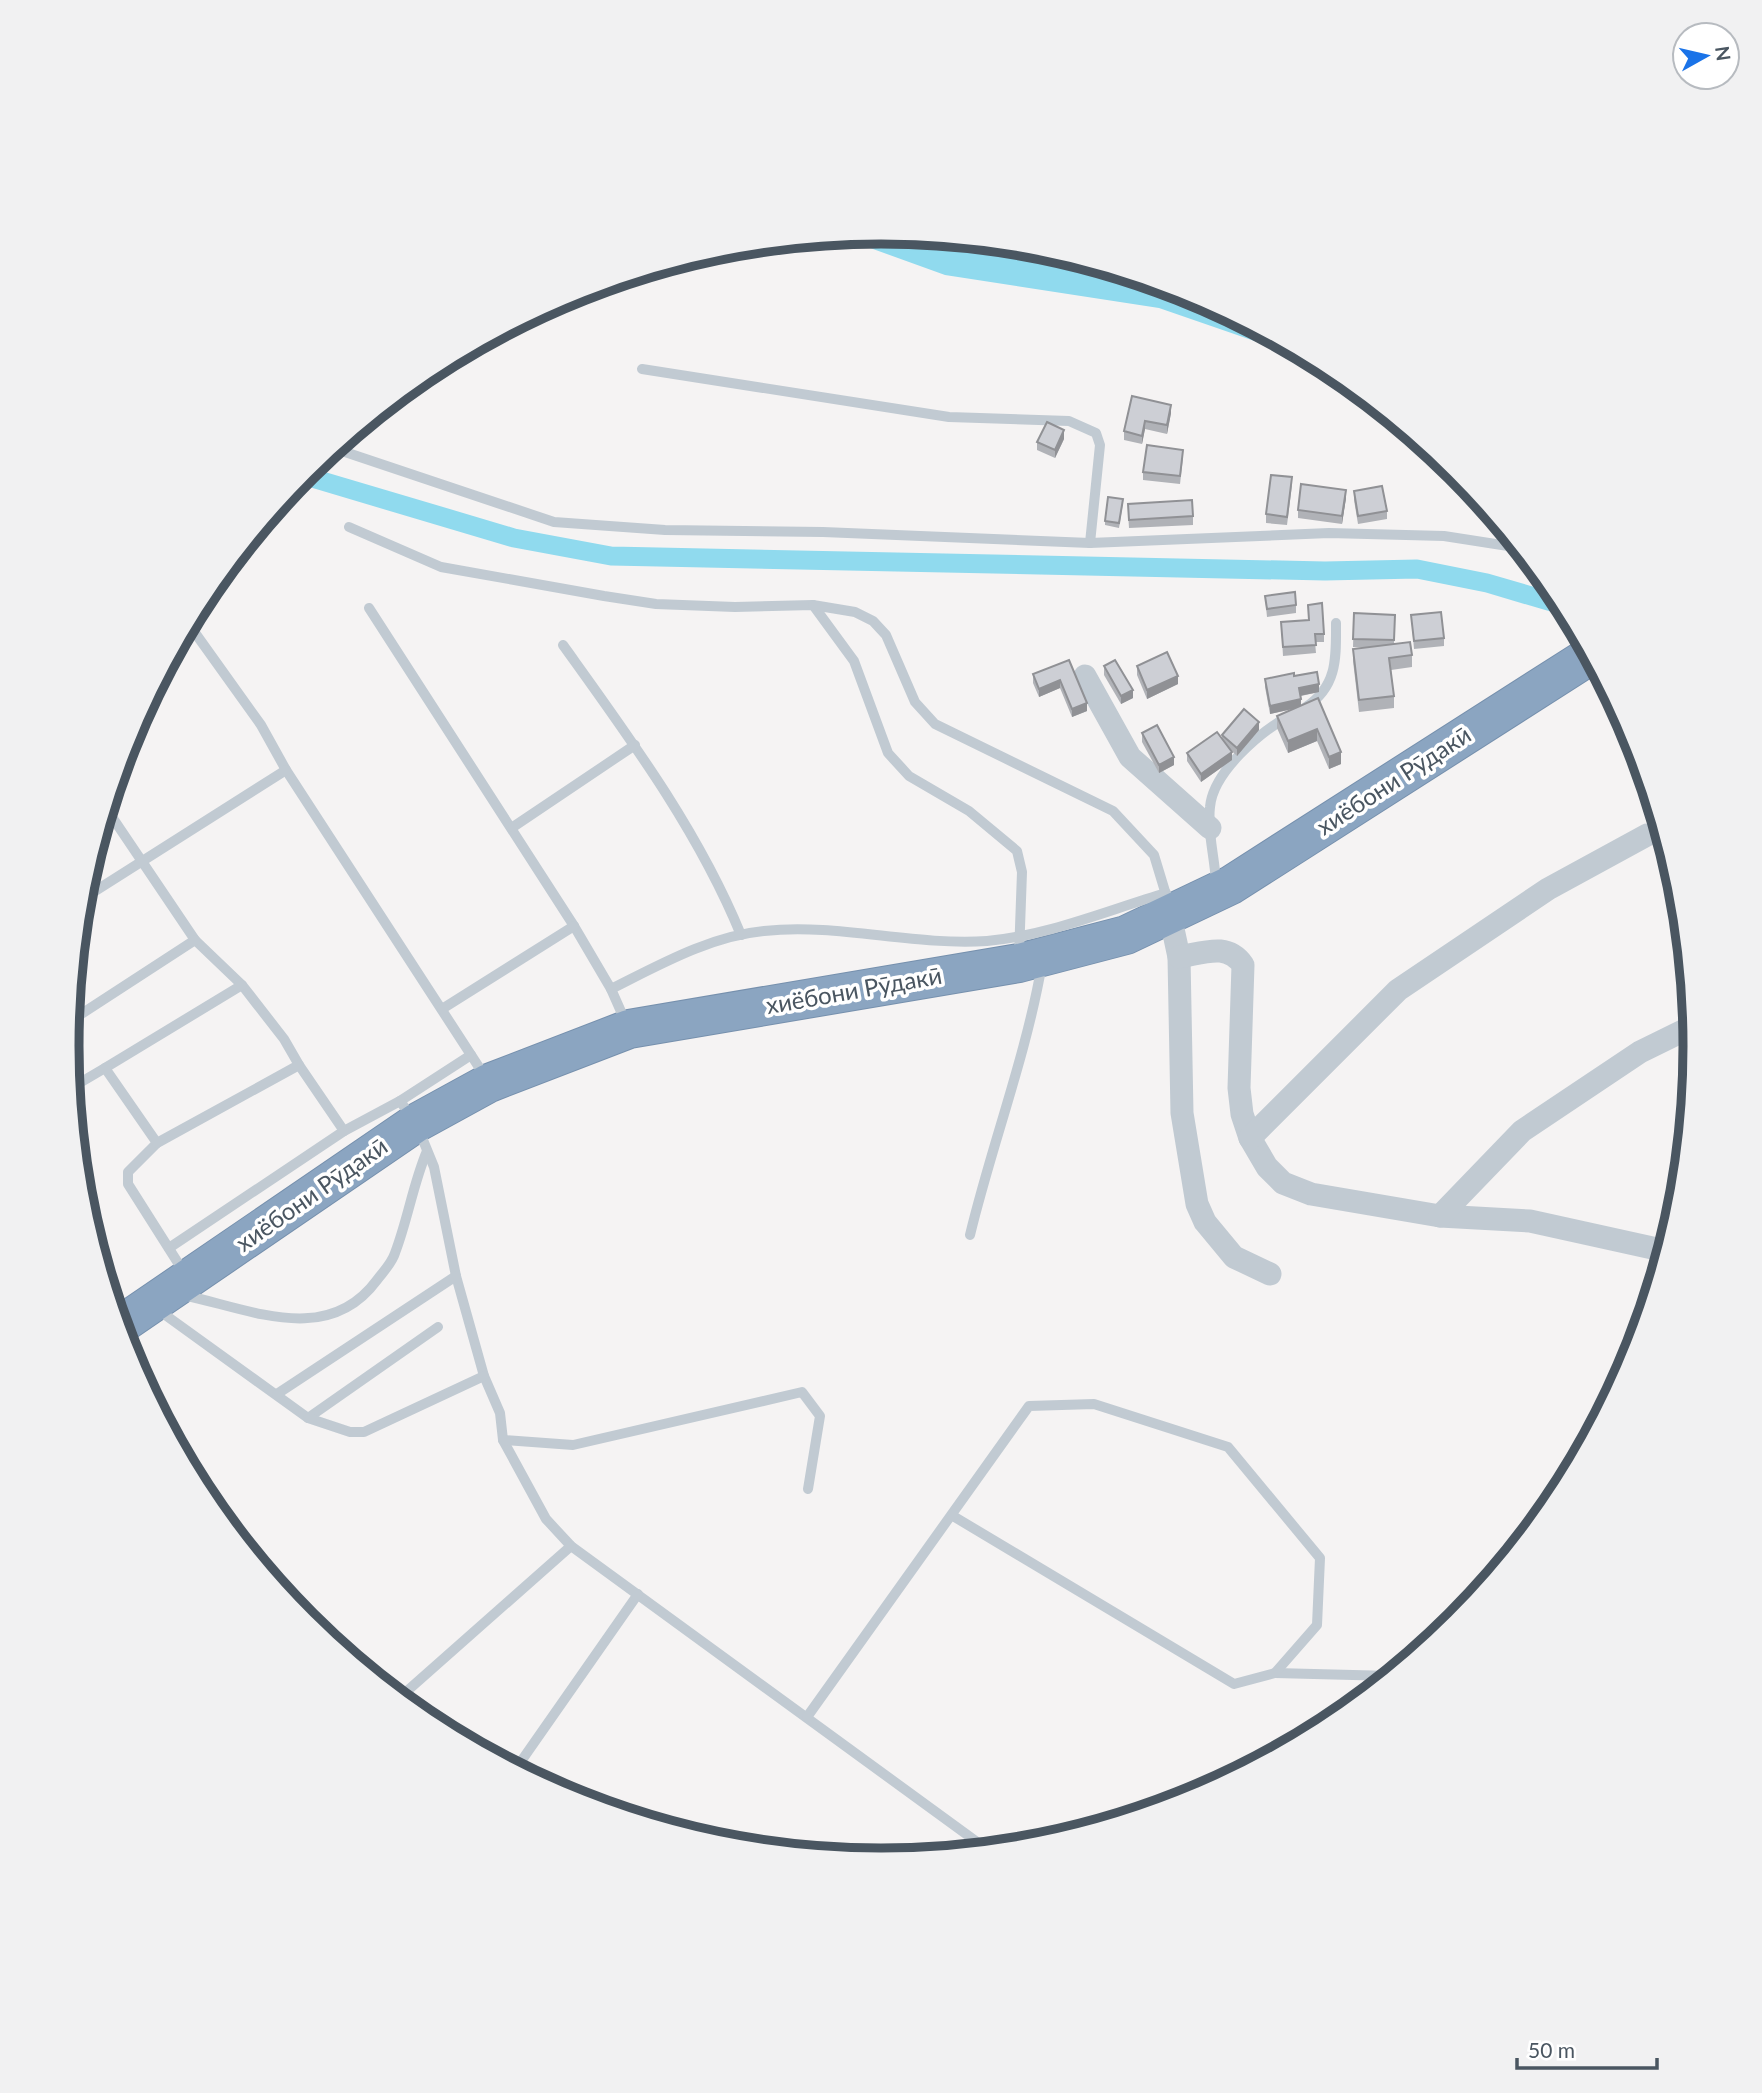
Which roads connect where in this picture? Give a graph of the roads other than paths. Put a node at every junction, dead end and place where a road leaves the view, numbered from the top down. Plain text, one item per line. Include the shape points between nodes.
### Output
1 (642, 369) dead end
2 (343, 451) edge
3 (349, 527) dead end
4 (1090, 543) junction
5 (1507, 546) edge
6 (813, 605) junction
7 (369, 608) dead end
8 (1336, 623) dead end
9 (194, 632) edge
10 (564, 645) dead end
11 (1584, 660) edge
12 (1085, 676) dead end
13 (635, 745) junction
14 (286, 770) junction
15 (112, 818) edge
16 (513, 827) junction
17 (1210, 828) junction
18 (1647, 835) dead end
19 (142, 863) junction
20 (94, 892) edge
21 (1216, 893) junction
22 (1168, 904) junction
23 (574, 926) junction
24 (741, 935) junction
25 (195, 940) junction
26 (1027, 952) junction
27 (1180, 957) junction
28 (242, 985) junction
29 (611, 989) junction
30 (442, 1009) junction
31 (80, 1015) edge
32 (629, 1029) junction
33 (1683, 1031) edge
34 (299, 1065) junction
35 (105, 1068) junction
36 (480, 1069) junction
37 (80, 1083) edge
38 (415, 1125) junction
39 (344, 1131) junction
40 (1250, 1138) junction
41 (158, 1143) junction
42 (1440, 1216) junction
43 (970, 1235) dead end
44 (169, 1248) junction
45 (1657, 1249) edge
46 (1270, 1274) dead end
47 (456, 1276) junction
48 (170, 1293) junction
49 (127, 1321) edge
50 (438, 1327) dead end
51 (484, 1376) junction
52 (276, 1394) junction
53 (308, 1418) junction
54 (503, 1440) junction
55 (808, 1489) dead end
56 (953, 1516) junction
57 (570, 1546) junction
58 (638, 1594) junction
59 (1275, 1673) junction
60 (1378, 1676) edge
61 (406, 1692) edge
62 (807, 1717) junction
63 (520, 1763) edge
64 (978, 1843) edge

1 - 4 lane via 948,417 1069,421 1086,427 1096,433 1100,445
2 - 4 lane via 554,522 665,530
3 - 6 lane via 441,567 604,596 656,604
4 - 5 lane via 1329,533 1444,536
6 - 22 lane via 855,612 873,621 886,635 915,702 935,724 1113,811 1154,856
6 - 26 lane via 854,661 888,753 909,776 969,811 1017,851
7 - 16 lane
8 - 17 lane via 1336,664 1330,682 1308,706 1262,731 1218,782 1210,805
9 - 14 lane via 261,725
10 - 13 lane
11 - 21 highway, хиёбони Рӯдакӣ
12 - 17 street via 1130,757
13 - 16 lane
13 - 24 lane via 718,884
14 - 19 lane
14 - 30 lane
15 - 19 lane
16 - 23 lane
17 - 21 lane
18 - 40 street via 1548,889 1398,990
19 - 20 lane
19 - 25 lane
21 - 22 highway, хиёбони Рӯдакӣ
22 - 26 highway, хиёбони Рӯдакӣ via 1126,934
22 - 27 street
23 - 29 lane
23 - 30 lane
24 - 26 lane via 783,930 984,941
24 - 29 lane via 678,956
25 - 28 lane
25 - 31 lane
26 - 32 highway, хиёбони Рӯдакӣ
26 - 43 lane via 1034,1007
27 - 40 street via 1223,950 1235,954 1243,965 1239,1088
27 - 46 street via 1182,1113 1197,1204 1205,1222 1234,1256
28 - 34 lane
28 - 35 lane
29 - 32 lane
30 - 36 lane
32 - 36 highway, хиёбони Рӯдакӣ
33 - 42 street via 1640,1052 1522,1131
34 - 39 lane
34 - 41 lane
35 - 37 lane
35 - 41 lane
36 - 38 highway, хиёбони Рӯдакӣ
38 - 39 lane
38 - 47 lane via 434,1167
38 - 48 highway, хиёбони Рӯдакӣ
38 - 48 lane via 415,1178 407,1218 394,1257 364,1297 338,1313 303,1320
39 - 44 lane
40 - 42 street via 1283,1183 1311,1194
41 - 44 lane via 127,1177
42 - 45 street via 1530,1221
44 - 48 lane
47 - 51 lane
47 - 52 lane
48 - 49 highway, хиёбони Рӯдакӣ
48 - 52 lane
50 - 53 lane
51 - 53 lane via 364,1432 349,1432
51 - 54 lane via 500,1413
52 - 53 lane
54 - 55 lane via 573,1445 802,1392 820,1416
54 - 57 lane via 540,1510
56 - 59 lane via 1234,1684
56 - 59 lane via 1029,1406 1094,1404 1228,1447 1320,1558 1317,1625
56 - 62 lane
57 - 58 lane
57 - 61 lane
58 - 62 lane
58 - 63 lane
59 - 60 lane
62 - 64 lane

